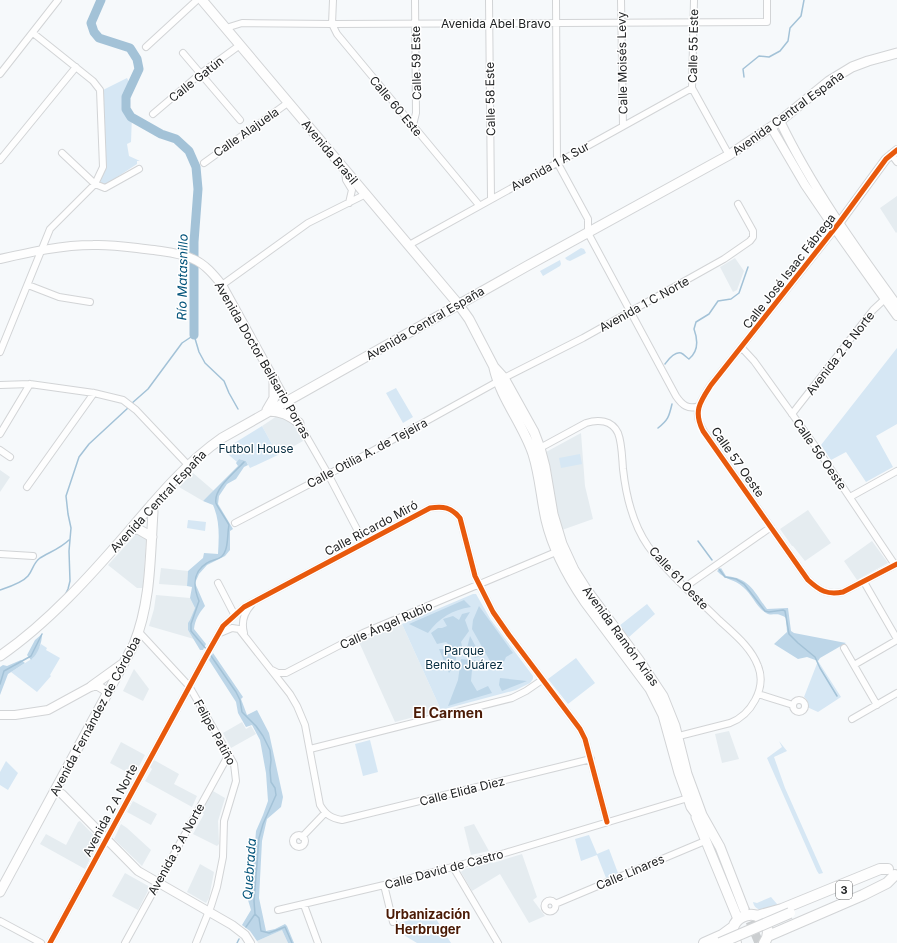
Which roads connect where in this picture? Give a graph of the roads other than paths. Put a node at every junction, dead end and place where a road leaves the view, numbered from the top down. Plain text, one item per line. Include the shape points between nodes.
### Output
1 (58, 0) edge
2 (197, 0) edge
3 (202, 0) edge
4 (333, 0) edge
5 (415, 0) edge
6 (489, 0) edge
7 (556, 0) edge
8 (621, 0) edge
9 (694, 0) edge
10 (767, 0) edge
11 (489, 23) junction
12 (556, 23) junction
13 (621, 23) junction
14 (694, 23) junction
15 (332, 24) junction
16 (415, 24) junction
17 (226, 28) junction
18 (33, 33) junction
19 (240, 45) junction
20 (146, 47) dead end
21 (183, 53) dead end
22 (897, 53) edge
23 (76, 67) junction
24 (0, 73) edge
25 (200, 74) junction
26 (692, 88) junction
27 (289, 102) junction
28 (153, 114) dead end
29 (240, 120) dead end
30 (780, 121) junction
31 (413, 125) junction
32 (623, 126) junction
33 (771, 127) junction
34 (788, 138) junction
35 (780, 141) junction
36 (894, 152) edge
37 (62, 153) dead end
38 (730, 155) junction
39 (0, 160) edge
40 (558, 162) junction
41 (897, 162) edge
42 (204, 163) dead end
43 (139, 169) dead end
44 (345, 170) junction
45 (95, 184) junction
46 (366, 194) junction
47 (491, 198) junction
48 (349, 203) junction
49 (738, 204) dead end
50 (478, 205) junction
51 (831, 216) junction
52 (837, 226) junction
53 (588, 233) junction
54 (409, 245) junction
55 (41, 250) junction
56 (0, 259) edge
57 (28, 285) junction
58 (222, 285) junction
59 (887, 297) junction
60 (90, 302) dead end
61 (459, 304) junction
62 (897, 305) edge
63 (630, 312) junction
64 (897, 316) edge
65 (741, 347) junction
66 (0, 352) edge
67 (274, 379) junction
68 (501, 380) junction
69 (30, 384) junction
70 (0, 385) edge
71 (94, 393) junction
72 (286, 401) junction
73 (699, 406) junction
74 (266, 412) junction
75 (792, 414) junction
76 (299, 423) junction
77 (0, 434) edge
78 (540, 448) junction
79 (0, 450) edge
80 (10, 457) dead end
81 (189, 466) junction
82 (897, 471) edge
83 (328, 474) junction
84 (26, 488) dead end
85 (850, 497) junction
86 (152, 504) junction
87 (235, 523) dead end
88 (771, 527) junction
89 (130, 530) junction
90 (360, 535) junction
91 (152, 537) junction
92 (371, 539) junction
93 (356, 547) junction
94 (556, 552) junction
95 (0, 554) edge
96 (33, 556) dead end
97 (568, 557) junction
98 (896, 565) edge
99 (475, 576) junction
100 (488, 581) junction
101 (864, 582) junction
102 (218, 583) dead end
103 (479, 585) junction
104 (685, 587) junction
105 (254, 602) junction
106 (234, 614) junction
107 (139, 632) junction
108 (219, 633) junction
109 (244, 634) junction
110 (897, 640) edge
111 (622, 644) junction
112 (844, 648) dead end
113 (0, 656) edge
114 (125, 662) junction
115 (854, 665) junction
116 (271, 670) junction
117 (286, 673) junction
118 (542, 680) junction
119 (92, 686) junction
120 (189, 686) junction
121 (285, 688) junction
122 (108, 692) junction
123 (897, 693) edge
124 (758, 694) junction
125 (793, 705) dead end
126 (877, 705) junction
127 (0, 715) edge
128 (852, 719) dead end
129 (674, 737) junction
130 (310, 749) junction
131 (228, 754) junction
132 (591, 759) junction
133 (55, 790) junction
134 (693, 804) junction
135 (325, 813) junction
136 (607, 822) junction
137 (302, 837) dead end
138 (105, 839) junction
139 (705, 841) junction
140 (453, 867) junction
141 (894, 871) edge
142 (157, 883) junction
143 (384, 885) junction
144 (0, 892) edge
145 (555, 904) dead end
146 (304, 905) junction
147 (278, 910) dead end
148 (209, 912) junction
149 (791, 915) junction
150 (739, 916) junction
151 (755, 916) junction
152 (0, 921) edge
153 (392, 922) dead end
154 (766, 941) edge
155 (713, 942) edge
156 (41, 943) edge
157 (50, 943) edge
158 (125, 943) edge
159 (196, 943) edge
160 (250, 943) edge
161 (318, 943) edge
162 (498, 943) edge
163 (735, 943) edge

1 - 18 street
2 - 20 street
3 - 17 main road, Avenida Brasil
4 - 15 street
5 - 16 street, Calle 59 Este
6 - 11 street, Calle 58 Este
7 - 12 street
8 - 13 street, Calle Moisés Levy
9 - 14 street, Calle 55 Este
10 - 14 street, Avenida Abel Bravo via 767,22
11 - 12 street, Avenida Abel Bravo
11 - 16 street, Avenida Abel Bravo
11 - 47 street, Calle 58 Este
12 - 13 street, Avenida Abel Bravo
12 - 40 street
13 - 14 street, Avenida Abel Bravo
13 - 32 street, Calle Moisés Levy
14 - 26 street, Calle 55 Este
15 - 16 street, Avenida Abel Bravo
15 - 17 street, Avenida Abel Bravo via 242,23
15 - 31 street, Calle 60 Este via 342,41
16 - 31 street, Calle 59 Este via 416,113
17 - 19 main road, Avenida Brasil
18 - 23 street
18 - 24 street
19 - 25 street, Calle Gatún
19 - 27 main road, Avenida Brasil
21 - 25 street
22 - 30 main road, Avenida Central España via 852,67 829,81
23 - 39 street
23 - 45 street via 100,90 103,167
25 - 28 street, Calle Gatún
25 - 29 street
26 - 32 street, Avenida 1 A Sur
26 - 38 street, Calle 55 Este
27 - 42 street, Calle Alajuela
27 - 44 main road, Avenida Brasil
30 - 33 main road, Avenida Central España
30 - 34 street
31 - 50 street, Calle 60 Este
32 - 40 street, Avenida 1 A Sur
33 - 35 street
33 - 38 main road, Avenida Central España
34 - 35 street via 783,137
34 - 51 street
35 - 51 street via 805,185
36 - 41 street
36 - 52 street, Calle José Isaac Fábrega
37 - 45 street
38 - 53 main road, Avenida Central España
40 - 47 street, Avenida 1 A Sur
40 - 53 street via 588,219
43 - 45 street via 105,188
44 - 46 main road, Avenida Brasil
44 - 48 street via 346,180 352,190
45 - 55 street via 50,229
46 - 48 street
46 - 54 main road, Avenida Brasil
47 - 50 street, Avenida 1 A Sur
48 - 58 street via 308,223
49 - 63 street, Avenida 1 C Norte via 753,231 750,241 724,259
50 - 54 street, Avenida 1 A Sur
51 - 52 street
52 - 59 street
52 - 65 street, Calle José Isaac Fábrega
53 - 61 main road, Avenida Central España
53 - 63 street
54 - 61 main road, Avenida Brasil
55 - 56 street, Avenida Doctor Belisario Porras
55 - 57 street
55 - 58 street, Avenida Doctor Belisario Porras via 94,244 178,254 203,265
57 - 60 street via 59,297
57 - 66 street
58 - 67 street, Avenida Doctor Belisario Porras
59 - 62 street
59 - 64 street
59 - 75 street, Avenida 2 B Norte via 873,310
61 - 68 main road, Avenida Ramón Arias
61 - 72 main road, Avenida Central España
63 - 68 street, Avenida 1 C Norte
63 - 73 street via 680,402 687,407
65 - 73 street, Calle José Isaac Fábrega via 711,385
65 - 75 street, Calle 56 Oeste
67 - 72 street, Avenida Doctor Belisario Porras
67 - 74 main road via 274,398
68 - 78 main road, Avenida Ramón Arias via 534,432
68 - 83 street, Calle Otilia A. de Tejeira
68 - 94 main road, Avenida Ramón Arias via 533,453 546,520
69 - 70 street
69 - 71 street
69 - 77 street
71 - 81 street via 123,400 136,410
71 - 84 street
72 - 74 main road, Avenida Central España
72 - 76 street, Avenida Doctor Belisario Porras
73 - 88 street, Calle 57 Oeste via 698,421 703,431
74 - 76 main road via 285,413
74 - 81 main road, Avenida Central España via 211,446
75 - 85 street, Calle 56 Oeste
76 - 83 street, Avenida Doctor Belisario Porras
78 - 97 main road, Avenida Ramón Arias via 553,514
78 - 104 street, Calle 61 Oeste via 592,421 606,422 613,426 620,442 627,495 636,522 653,552
79 - 80 street
81 - 86 main road, Avenida Central España
82 - 85 street
83 - 87 street, Calle Otilia A. de Tejeira
83 - 90 street, Avenida Doctor Belisario Porras
85 - 98 street, Calle 56 Oeste
86 - 89 main road, Avenida Central España
86 - 91 main road, Avenida Fernández de Córdoba
88 - 101 street, Calle 57 Oeste via 808,580 820,589 834,594
88 - 104 street
89 - 91 main road via 138,529
89 - 113 main road, Avenida Central España via 53,613
90 - 92 street
90 - 93 street
91 - 107 main road, Avenida Fernández de Córdoba via 147,599
92 - 93 street, Calle Ricardo Miró
92 - 99 street, Calle Ricardo Miró via 430,508 448,508 460,518
93 - 105 street, Calle Ricardo Miró
94 - 97 main road via 562,552
94 - 100 street, Calle Ángel Rubio
94 - 111 main road, Avenida Ramón Arias via 576,588
95 - 96 street
97 - 111 main road, Avenida Ramón Arias
98 - 101 street, Calle 57 Oeste
99 - 100 street
99 - 103 street, Calle Ricardo Miró
100 - 103 street, Calle Ángel Rubio
101 - 110 street
102 - 106 street
103 - 117 street, Calle Ángel Rubio via 362,633
103 - 118 street, Calle Ricardo Miró via 493,612
104 - 124 street, Calle 61 Oeste via 750,651 760,673
105 - 106 street, Calle Ricardo Miró
105 - 109 street via 244,616
106 - 108 street, Calle Ricardo Miró
107 - 114 main road, Avenida Fernández de Córdoba
107 - 120 street, Felipe Patiño
108 - 109 street via 236,627
108 - 120 street, Calle Ricardo Miró
109 - 116 street
110 - 115 street
111 - 129 main road, Avenida Ramón Arias via 650,689
112 - 115 street
114 - 119 main road
114 - 122 main road, Avenida Fernández de Córdoba
115 - 126 street
116 - 117 street
116 - 121 street
117 - 121 street
118 - 130 street via 512,698
118 - 132 street, Calle Ricardo Miró via 580,729
119 - 122 street via 98,686
119 - 127 street via 48,710
120 - 131 street, Felipe Patiño
120 - 138 street, Avenida 2 A Norte
121 - 130 street via 305,725
122 - 133 main road, Avenida Fernández de Córdoba
123 - 126 street
124 - 125 street
124 - 129 street, Calle 61 Oeste via 746,713 736,720
126 - 128 street
129 - 134 main road, Avenida Ramón Arias via 687,774
129 - 134 main road, Avenida Ramón Arias via 679,773
130 - 135 street via 318,798
131 - 142 street, Avenida 3 A Norte
131 - 148 street, Felipe Patiño via 234,764 236,781 224,821 223,857
132 - 135 street, Calle Elida Diez via 342,820
132 - 136 street, Calle Ricardo Miró
133 - 138 street via 62,794
133 - 144 main road, Avenida Fernández de Córdoba
134 - 136 street, Calle David de Castro
134 - 139 main road
134 - 150 main road, Avenida Ramón Arias via 715,849
134 - 151 main road via 717,832
135 - 137 street
136 - 140 street, Calle David de Castro
138 - 142 street via 138,871
138 - 157 street, Avenida 2 A Norte
139 - 145 street, Calle Linares
139 - 150 main road
140 - 143 street, Calle David de Castro
140 - 162 street
141 - 149 main road, 3 via 876,876
142 - 148 street
142 - 158 street, Avenida 3 A Norte
143 - 146 street, Calle David de Castro
143 - 153 street
146 - 147 street, Calle David de Castro
146 - 161 street
148 - 159 street, Felipe Patiño
148 - 160 street via 245,935
149 - 151 main road
149 - 154 main road
149 - 155 main road, 3, bridge
149 - 163 main road, 3
150 - 151 main road
150 - 155 main road
150 - 163 main road via 733,935
151 - 154 main road via 765,923 768,929
152 - 156 street

